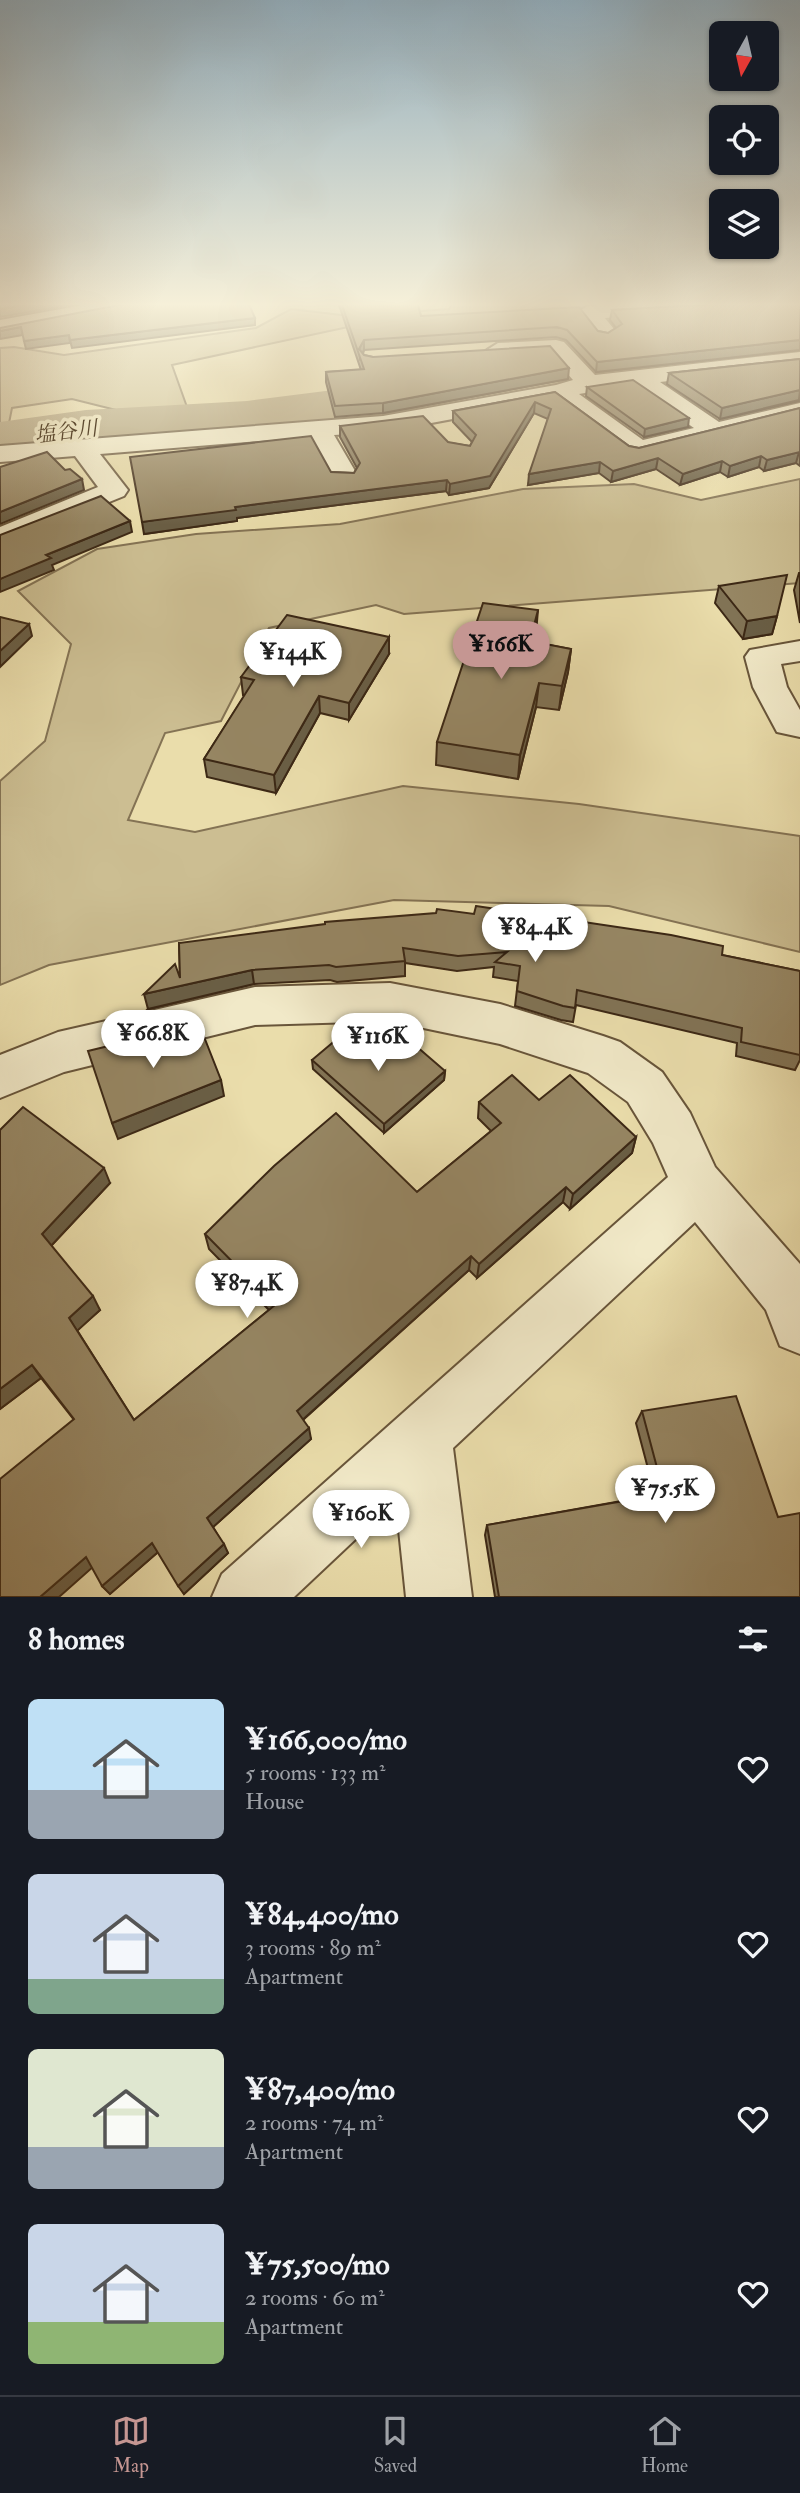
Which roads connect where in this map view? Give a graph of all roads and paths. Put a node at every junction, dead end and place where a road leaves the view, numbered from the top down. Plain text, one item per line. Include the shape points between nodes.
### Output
1 (583, 377) edge
2 (659, 377) edge
3 (639, 379) junction
4 (589, 383) junction
5 (560, 392) junction
6 (800, 410) edge
7 (429, 415) junction
8 (317, 428) junction
9 (712, 429) junction
10 (453, 440) edge
11 (83, 449) junction
12 (0, 454) edge
13 (344, 476) edge
14 (0, 537) edge
15 (800, 651) edge
16 (800, 725) edge
17 (0, 1077) edge
18 (697, 1185) junction
19 (796, 1304) edge
20 (421, 1440) junction
21 (245, 1597) edge
22 (439, 1597) edge

1 - 4 street
2 - 3 street
3 - 4 street
3 - 9 street
4 - 5 street
5 - 7 street
5 - 9 street via 638,449
6 - 9 street
7 - 8 street via 383,424
7 - 10 street
8 - 11 street
8 - 13 street
11 - 12 street
11 - 14 street via 114,489
15 - 16 street via 762,657 770,687 790,724
17 - 18 street via 58,1053 255,1006 390,1002 500,1024 603,1057 645,1087 672,1129
18 - 19 street
18 - 20 street
20 - 21 street
20 - 22 street

